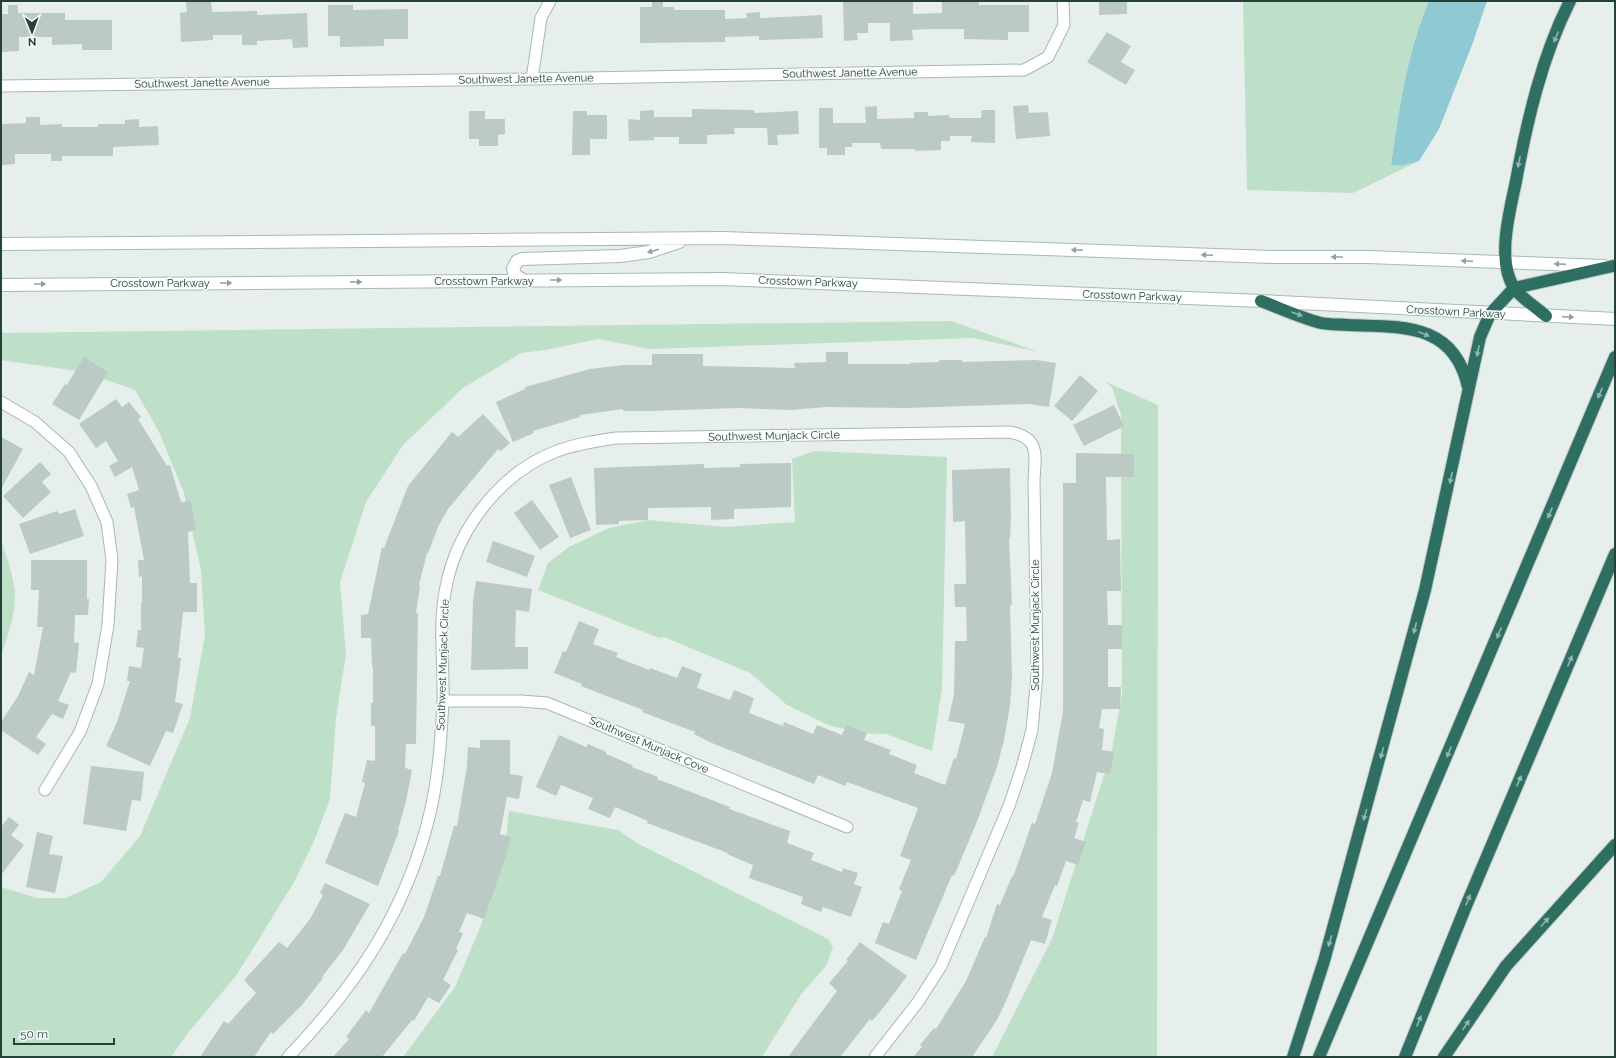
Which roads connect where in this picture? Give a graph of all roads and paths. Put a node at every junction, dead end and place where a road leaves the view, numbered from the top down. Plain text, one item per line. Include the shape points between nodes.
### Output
1 (550, 1) edge
2 (1063, 1) edge
3 (1570, 1) edge
4 (532, 79) junction
5 (1, 86) edge
6 (690, 239) junction
7 (1, 244) edge
8 (1506, 263) junction
9 (1614, 266) edge
10 (523, 280) junction
11 (1, 285) edge
12 (1514, 288) junction
13 (1261, 301) junction
14 (1490, 314) junction
15 (1546, 316) junction
16 (1615, 319) edge
17 (1615, 357) edge
18 (1470, 393) junction
19 (1, 402) edge
20 (1615, 554) edge
21 (443, 701) junction
22 (45, 790) dead end
23 (847, 827) dead end
24 (1615, 845) edge
25 (288, 1057) edge
26 (875, 1057) edge
27 (1293, 1057) edge
28 (1319, 1057) edge
29 (1405, 1057) edge
30 (1444, 1057) edge

1 - 4 street via 541,18
2 - 4 street, Southwest Janette Avenue via 1064,25 1048,57 1024,70
3 -> 8 highway via 1545,62 1527,122 1507,226
4 - 5 street, Southwest Janette Avenue
6 - 7 main road
8 -> 6 main road
6 -> 10 main road via 649,252 620,256 522,259 517,261 513,269 515,275
9 -> 8 main road
8 - 12 highway
9 - 12 highway
11 -> 10 main road, Crosstown Parkway
10 -> 13 main road, Crosstown Parkway via 722,279
12 - 14 highway
12 - 15 highway
13 - 14 main road, Crosstown Parkway
13 -> 18 highway via 1322,323 1408,328 1439,340 1449,346 1459,359 1465,370
14 - 15 main road, Crosstown Parkway
14 -> 18 highway via 1480,337
15 -> 16 main road, Crosstown Parkway
17 -> 28 highway
18 -> 27 highway via 1426,590 1324,961
19 - 22 street via 35,422 69,452 91,486 107,522 112,560 108,625 98,684 80,732
29 -> 20 highway
21 - 23 street, Southwest Munjack Cove via 547,703
21 - 25 street, Southwest Munjack Circle via 435,788 427,825 415,864 397,906 377,945 347,990
21 - 26 street, Southwest Munjack Circle via 443,620 446,587 453,559 479,512 501,487 527,466 557,451 590,442 624,438 1008,432 1030,440 1036,450 1034,479 1037,674 1032,730 1008,806 941,966 918,1002
30 -> 24 highway via 1506,966

